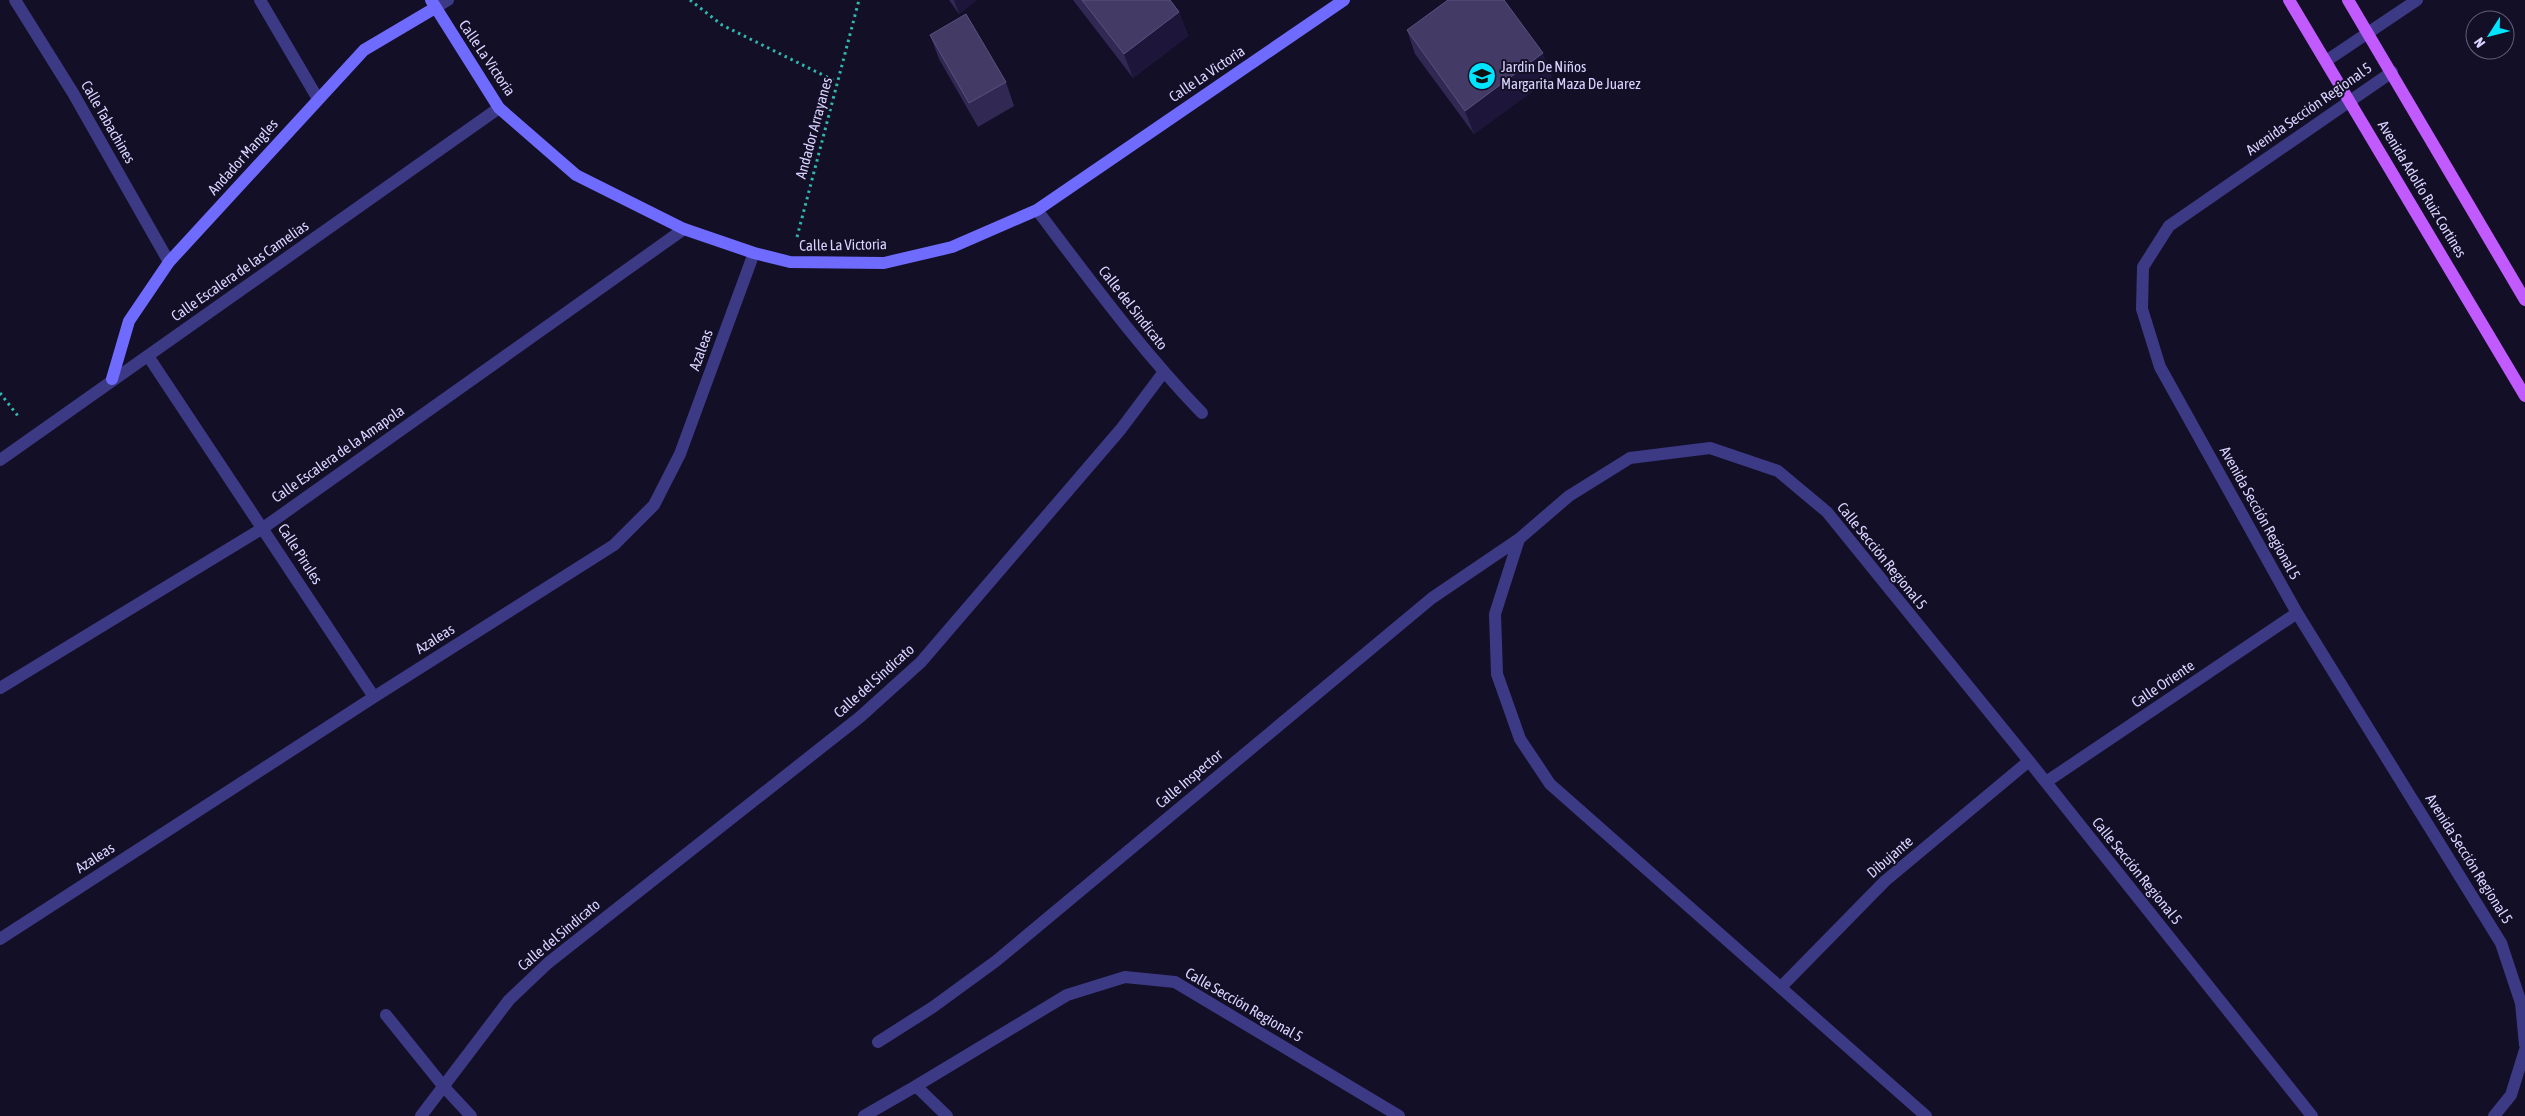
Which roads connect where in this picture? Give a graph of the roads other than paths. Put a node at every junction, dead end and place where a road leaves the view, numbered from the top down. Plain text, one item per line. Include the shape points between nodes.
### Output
1 (15, 0) edge
2 (260, 0) edge
3 (448, 0) edge
4 (1344, 0) edge
5 (2289, 0) edge
6 (2348, 0) edge
7 (2418, 0) edge
8 (433, 4) edge
9 (2368, 33) junction
10 (2326, 61) junction
11 (2392, 72) junction
12 (318, 99) junction
13 (2350, 99) junction
14 (499, 108) junction
15 (1038, 210) junction
16 (684, 229) junction
17 (754, 254) junction
18 (169, 262) junction
19 (2525, 300) edge
20 (148, 356) junction
21 (1163, 373) junction
22 (112, 379) junction
23 (2525, 396) edge
24 (1202, 413) dead end
25 (0, 460) edge
26 (263, 528) junction
27 (1519, 539) junction
28 (2297, 612) junction
29 (0, 688) edge
30 (374, 697) junction
31 (2029, 761) junction
32 (2046, 782) junction
33 (0, 939) edge
34 (1781, 988) junction
35 (386, 1015) dead end
36 (878, 1042) dead end
37 (2525, 1045) edge
38 (2525, 1050) edge
39 (916, 1086) junction
40 (444, 1088) junction
41 (421, 1116) edge
42 (471, 1116) edge
43 (864, 1116) edge
44 (947, 1116) edge
45 (1399, 1116) edge
46 (1926, 1116) edge
47 (2312, 1116) edge
48 (2494, 1116) edge

1 - 18 street, Calle Tabachines via 73,93
2 - 12 street
3 - 8 street, Andador Mangles
4 - 15 street, Calle La Victoria
5 - 10 main road, Avenida Adolfo Ruiz Cortines
6 - 9 main road
7 - 9 street
8 - 12 street, Andador Mangles via 364,50
8 - 14 street, Calle La Victoria
9 - 10 street
9 - 11 main road
10 - 13 main road, Avenida Adolfo Ruiz Cortines
11 - 13 street, Avenida Sección Regional 5
11 - 19 main road
12 - 18 street, Andador Mangles
13 - 23 main road, Avenida Adolfo Ruiz Cortines
13 - 28 street, Avenida Sección Regional 5 via 2169,226 2143,267 2142,309 2160,367
14 - 16 street, Calle La Victoria via 576,176
14 - 20 street, Calle Escalera de las Camelias
15 - 17 street, Calle La Victoria via 952,247 884,263 790,262
15 - 21 street, Calle del Sindicato
16 - 17 street, Calle La Victoria
16 - 26 street, Calle Escalera de la Amapola
17 - 30 street, Azaleas via 680,454 654,506 614,545
18 - 22 street, Andador Mangles via 129,321
20 - 22 street, Calle Escalera de las Camelias
20 - 26 street, Calle Pirules
21 - 24 street
21 - 40 street, Calle del Sindicato via 1122,429 921,662 860,718 548,963 509,1000
22 - 25 street, Calle Escalera de las Camelias
26 - 29 street, Calle Escalera de la Amapola
26 - 30 street, Calle Pirules
27 - 31 street, Calle Sección Regional 5 via 1569,496 1630,458 1710,448 1778,471 1827,512
27 - 34 street via 1495,614 1497,674 1520,739 1550,784
27 - 36 street, Calle Inspector via 1432,598 996,961
28 - 32 street, Calle Oriente
28 - 37 street, Avenida Sección Regional 5 via 2501,943 2521,1003
30 - 33 street, Azaleas
31 - 32 street, Calle Sección Regional 5
31 - 34 street, Dibujante via 1885,881
32 - 47 street, Calle Sección Regional 5
34 - 46 street
35 - 40 street
38 - 48 street via 2511,1095
39 - 43 street, Calle Sección Regional 5
39 - 44 street
39 - 45 street, Calle Sección Regional 5 via 1068,995 1125,977 1175,982
40 - 41 street, Calle del Sindicato
40 - 42 street

